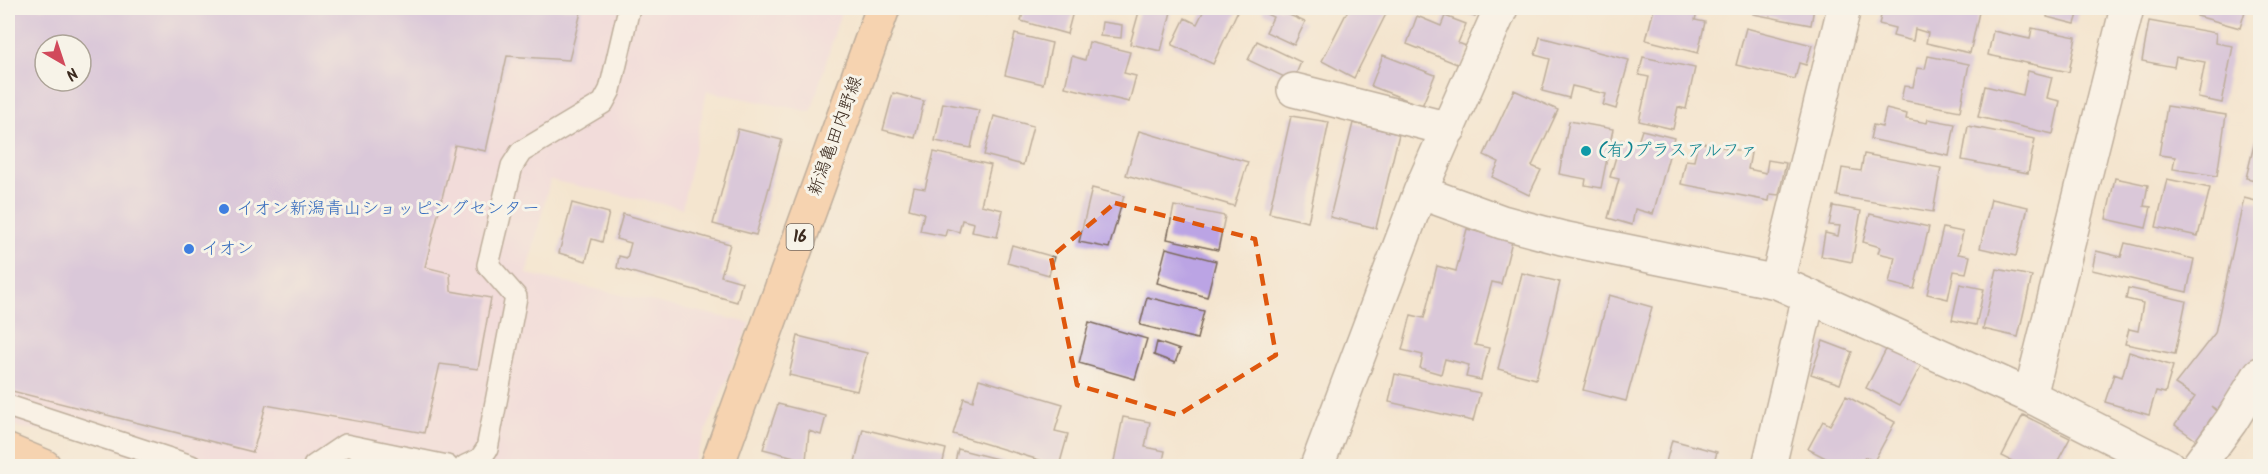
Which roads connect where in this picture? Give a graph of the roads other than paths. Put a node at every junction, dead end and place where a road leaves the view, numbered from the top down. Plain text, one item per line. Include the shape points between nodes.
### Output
1 (629, 8) edge
2 (883, 8) edge
3 (1501, 8) edge
4 (1844, 8) edge
5 (2127, 8) edge
6 (1293, 90) dead end
7 (1449, 129) junction
8 (1420, 192) junction
9 (1777, 282) junction
10 (1809, 296) junction
11 (2260, 374) edge
12 (2030, 396) junction
13 (8, 406) edge
14 (345, 445) junction
15 (8, 451) edge
16 (44, 466) edge
17 (191, 466) edge
18 (314, 466) edge
19 (340, 466) edge
20 (447, 466) edge
21 (465, 466) edge
22 (717, 466) edge
23 (1317, 466) edge
24 (1769, 466) edge
25 (2168, 466) edge
26 (2198, 466) edge

1 - 21 lane via 610,90 603,103 521,153 512,166 488,265 516,297 487,449 480,459
2 - 22 main road, 新潟亀田内野線 / 16
3 - 7 street
4 - 9 street
5 - 12 street
6 - 7 street
7 - 8 street
8 - 9 street via 1502,222 1562,238
8 - 23 street
9 - 10 street
10 - 12 street
10 - 24 street
11 - 26 street
12 - 25 street
13 - 17 lane
14 - 18 lane
14 - 19 lane
14 - 20 lane
15 - 16 main road

